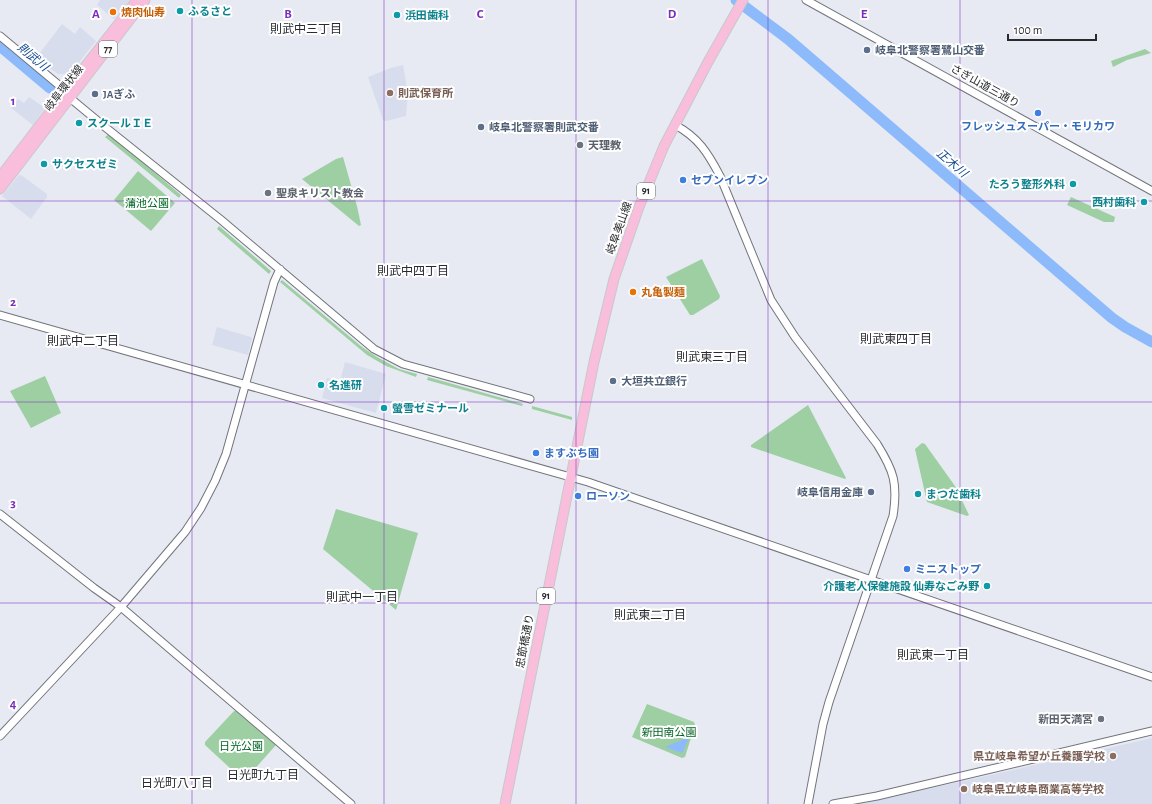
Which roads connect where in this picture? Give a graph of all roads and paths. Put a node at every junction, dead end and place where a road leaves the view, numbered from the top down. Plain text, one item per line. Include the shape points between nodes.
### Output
1 (137, 0) edge
2 (146, 0) edge
3 (806, 0) edge
4 (741, 3) edge
5 (0, 36) edge
6 (68, 94) junction
7 (675, 125) junction
8 (0, 177) edge
9 (0, 189) edge
10 (1152, 191) edge
11 (280, 269) junction
12 (0, 316) edge
13 (246, 384) junction
14 (589, 388) joint
15 (530, 399) dead end
16 (572, 476) junction
17 (0, 514) edge
18 (871, 579) junction
19 (121, 607) junction
20 (1152, 678) edge
21 (1152, 731) edge
22 (0, 736) edge
23 (351, 804) edge
24 (505, 804) edge
25 (808, 804) edge
26 (833, 804) edge

1 - 6 main road, 岐阜環状線 / 77
2 - 6 main road, 岐阜環状線 / 77
3 - 10 street, さぎ山道三通り
4 - 7 main road, 岐阜美山線 / 91
5 - 6 street
6 - 8 main road, 岐阜環状線 / 77
6 - 9 main road, 岐阜環状線 / 77
6 - 11 street
7 - 14 main road, 岐阜美山線 / 91 via 654,170 623,251 603,322
7 - 18 street via 696,140 713,162 768,294 784,321 888,462 894,483 894,511
11 - 13 street via 274,282
11 - 15 street via 388,358
12 - 13 street
13 - 16 street
13 - 19 street via 226,454 201,508 185,532
14 - 16 main road, 忠節橋通り / 91
16 - 18 street
16 - 24 main road, 忠節橋通り / 91
17 - 19 street
18 - 20 street
18 - 25 street via 822,724
19 - 22 street
19 - 23 street
21 - 26 street

